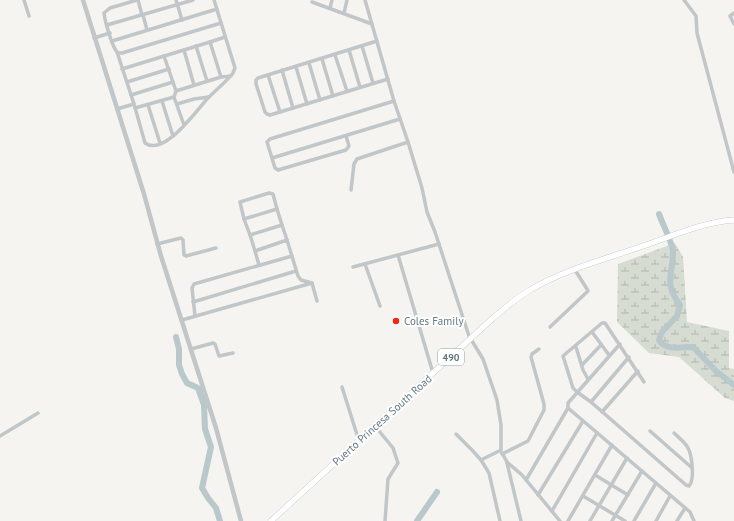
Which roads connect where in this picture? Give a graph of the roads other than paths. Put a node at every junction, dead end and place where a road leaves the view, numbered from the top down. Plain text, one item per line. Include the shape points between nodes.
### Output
1 (24, 0) edge
2 (83, 0) edge
3 (138, 0) edge
4 (176, 0) edge
5 (193, 0) edge
6 (214, 0) edge
7 (332, 0) edge
8 (347, 0) edge
9 (365, 0) edge
10 (684, 0) edge
11 (312, 2) dead end
12 (317, 2) edge
13 (177, 5) junction
14 (330, 8) junction
15 (217, 9) junction
16 (344, 13) junction
17 (734, 13) edge
18 (142, 15) junction
19 (29, 16) dead end
20 (182, 20) junction
21 (221, 23) junction
22 (372, 24) junction
23 (734, 24) edge
24 (107, 25) junction
25 (147, 30) junction
26 (110, 33) junction
27 (225, 37) junction
28 (94, 38) junction
29 (112, 41) junction
30 (377, 41) junction
31 (210, 42) junction
32 (196, 46) junction
33 (362, 46) junction
34 (184, 50) junction
35 (349, 50) junction
36 (117, 52) junction
37 (335, 55) junction
38 (164, 56) junction
39 (322, 59) junction
40 (309, 63) junction
41 (296, 67) junction
42 (122, 69) junction
43 (169, 69) junction
44 (282, 70) junction
45 (268, 75) junction
46 (231, 76) junction
47 (221, 77) junction
48 (388, 79) junction
49 (207, 81) junction
50 (127, 82) junction
51 (173, 82) junction
52 (373, 83) junction
53 (194, 85) junction
54 (360, 87) junction
55 (176, 90) junction
56 (347, 91) junction
57 (131, 95) junction
58 (333, 96) junction
59 (174, 97) junction
60 (209, 97) junction
61 (320, 100) junction
62 (162, 101) junction
63 (394, 101) junction
64 (134, 104) junction
65 (177, 104) junction
66 (307, 104) junction
67 (148, 105) junction
68 (135, 108) junction
69 (293, 108) junction
70 (117, 109) junction
71 (280, 112) junction
72 (400, 119) junction
73 (184, 125) junction
74 (173, 136) junction
75 (346, 136) junction
76 (408, 142) junction
77 (160, 143) junction
78 (272, 158) junction
79 (734, 172) edge
80 (350, 190) dead end
81 (277, 209) junction
82 (244, 219) junction
83 (734, 220) edge
84 (282, 225) junction
85 (250, 235) junction
86 (287, 240) junction
87 (157, 244) junction
88 (439, 244) junction
89 (216, 248) dead end
90 (255, 250) junction
91 (398, 255) junction
92 (292, 256) junction
93 (365, 264) junction
94 (259, 265) junction
95 (353, 267) dead end
96 (575, 270) junction
97 (296, 271) junction
98 (312, 283) junction
99 (317, 301) dead end
100 (193, 302) junction
101 (380, 306) dead end
102 (195, 316) junction
103 (182, 320) junction
104 (550, 327) dead end
105 (592, 332) junction
106 (470, 340) junction
107 (620, 344) junction
108 (601, 345) junction
109 (576, 347) junction
110 (191, 349) junction
111 (539, 349) dead end
112 (233, 353) dead end
113 (609, 355) junction
114 (629, 357) junction
115 (582, 365) junction
116 (638, 371) junction
117 (433, 374) junction
118 (588, 379) junction
119 (644, 382) dead end
120 (342, 387) dead end
121 (577, 392) junction
122 (591, 402) junction
123 (568, 408) junction
124 (602, 412) junction
125 (38, 413) dead end
126 (583, 421) junction
127 (375, 426) junction
128 (650, 431) dead end
129 (597, 433) junction
130 (674, 433) dead end
131 (456, 434) dead end
132 (0, 436) edge
133 (359, 441) junction
134 (612, 445) junction
135 (501, 452) junction
136 (627, 458) junction
137 (481, 460) junction
138 (507, 462) junction
139 (691, 467) junction
140 (642, 471) junction
141 (595, 475) junction
142 (526, 480) junction
143 (656, 483) junction
144 (611, 485) junction
145 (628, 494) junction
146 (538, 495) junction
147 (584, 496) junction
148 (670, 496) junction
149 (599, 505) junction
150 (685, 508) junction
151 (552, 511) junction
152 (616, 515) junction
153 (242, 521) edge
154 (271, 521) edge
155 (385, 521) edge
156 (500, 521) edge
157 (521, 521) edge
158 (560, 521) edge
159 (568, 521) edge
160 (590, 521) edge
161 (612, 521) edge
162 (625, 521) edge
163 (634, 521) edge
164 (656, 521) edge
165 (677, 521) edge
166 (694, 521) edge

1 - 19 street
2 - 28 street
3 - 18 street
3 - 24 street via 106,10 104,16
4 - 13 street
5 - 13 street
6 - 15 street
7 - 14 street
8 - 16 street
9 - 22 street
10 - 79 street via 696,16 697,33
11 - 12 street
12 - 14 street
13 - 18 street
13 - 20 street
14 - 16 street
15 - 20 street
15 - 21 street
16 - 22 street
17 - 23 street via 730,16
18 - 24 street
18 - 25 street
20 - 25 street
21 - 27 street
21 - 36 street via 121,54
22 - 30 street
24 - 26 street
25 - 29 street
26 - 28 street
26 - 29 street
27 - 31 street
27 - 46 street via 235,68
28 - 70 street
29 - 36 street
30 - 33 street
30 - 48 street
31 - 32 street
31 - 47 street
32 - 34 street
32 - 49 street
33 - 35 street
33 - 52 street
34 - 38 street
34 - 53 street
35 - 37 street
35 - 54 street
36 - 42 street
37 - 39 street
37 - 56 street
38 - 42 street
38 - 43 street
39 - 40 street
39 - 58 street
40 - 41 street
40 - 61 street
41 - 44 street
41 - 66 street
42 - 50 street
43 - 50 street
43 - 51 street
44 - 45 street
44 - 69 street
45 - 71 street
45 - 71 street via 257,79 258,90 266,113 270,115
46 - 47 street
46 - 60 street
47 - 49 street
48 - 52 street
48 - 63 street
49 - 53 street
50 - 57 street
51 - 55 street
51 - 57 street
52 - 54 street
53 - 55 street
54 - 56 street
55 - 59 street
56 - 58 street
57 - 64 street
58 - 61 street
59 - 62 street
59 - 65 street
60 - 65 street
60 - 73 street
61 - 66 street
62 - 67 street
62 - 74 street
63 - 72 street
63 - 78 street via 270,139 267,142
64 - 68 street
64 - 70 street
65 - 73 street
66 - 69 street
67 - 68 street
67 - 77 street
68 - 77 street via 145,143
69 - 71 street
70 - 87 street
72 - 75 street
72 - 76 street
73 - 74 street
74 - 77 street
75 - 78 street
75 - 78 street via 349,146 346,150 279,170 276,169
76 - 80 street via 357,159
76 - 88 street via 427,212
81 - 82 street
81 - 82 street via 273,194 269,193 240,202
81 - 84 street
82 - 85 street
83 - 96 main road, Puerto Princesa South Road / 490 via 710,223
84 - 85 street
84 - 86 street
85 - 90 street
86 - 90 street
86 - 92 street
87 - 89 street via 182,238 186,256
87 - 103 street
88 - 91 street
88 - 106 street
90 - 94 street
91 - 93 street
91 - 117 street
92 - 94 street
92 - 97 street
93 - 95 street
93 - 101 street
94 - 100 street via 194,284
96 - 104 street via 588,291
96 - 106 main road, Puerto Princesa South Road / 490 via 529,290
97 - 98 street via 301,280
97 - 100 street
98 - 99 street
98 - 102 street
100 - 102 street
102 - 103 street
103 - 110 street
105 - 107 street via 602,323 606,323
105 - 108 street
105 - 109 street
106 - 117 main road, Puerto Princesa South Road / 490
106 - 135 street via 482,359 497,400
107 - 113 street
107 - 114 street
108 - 113 street
108 - 115 street
109 - 115 street
109 - 121 street via 563,358 573,388
110 - 112 street via 214,343 219,356
110 - 153 street
111 - 135 street via 531,358 544,410 528,441
113 - 118 street
114 - 116 street
114 - 122 street
115 - 118 street
116 - 119 street
116 - 124 street
117 - 127 main road, Puerto Princesa South Road / 490
118 - 121 street
120 - 133 street
121 - 122 street
121 - 123 street via 568,403
122 - 124 street
123 - 126 street
123 - 142 street
124 - 139 street via 687,486 691,485 693,480
125 - 132 street
126 - 129 street
126 - 146 street
127 - 133 main road, Puerto Princesa South Road / 490
127 - 155 street via 393,448 398,463 388,479
128 - 139 street
129 - 134 street
129 - 151 street
130 - 139 street via 688,448
131 - 137 street
133 - 154 main road, Puerto Princesa South Road / 490
134 - 136 street
134 - 141 street
135 - 137 street
135 - 138 street
136 - 140 street
136 - 144 street
137 - 156 street via 490,478
138 - 142 street
138 - 157 street
140 - 143 street
140 - 145 street
141 - 144 street
141 - 147 street
142 - 146 street
143 - 148 street
143 - 163 street
144 - 145 street
144 - 149 street
145 - 152 street
146 - 151 street
147 - 149 street
147 - 159 street
148 - 150 street
148 - 164 street
149 - 152 street
149 - 160 street
150 - 165 street
150 - 166 street
151 - 158 street
152 - 161 street
152 - 162 street

